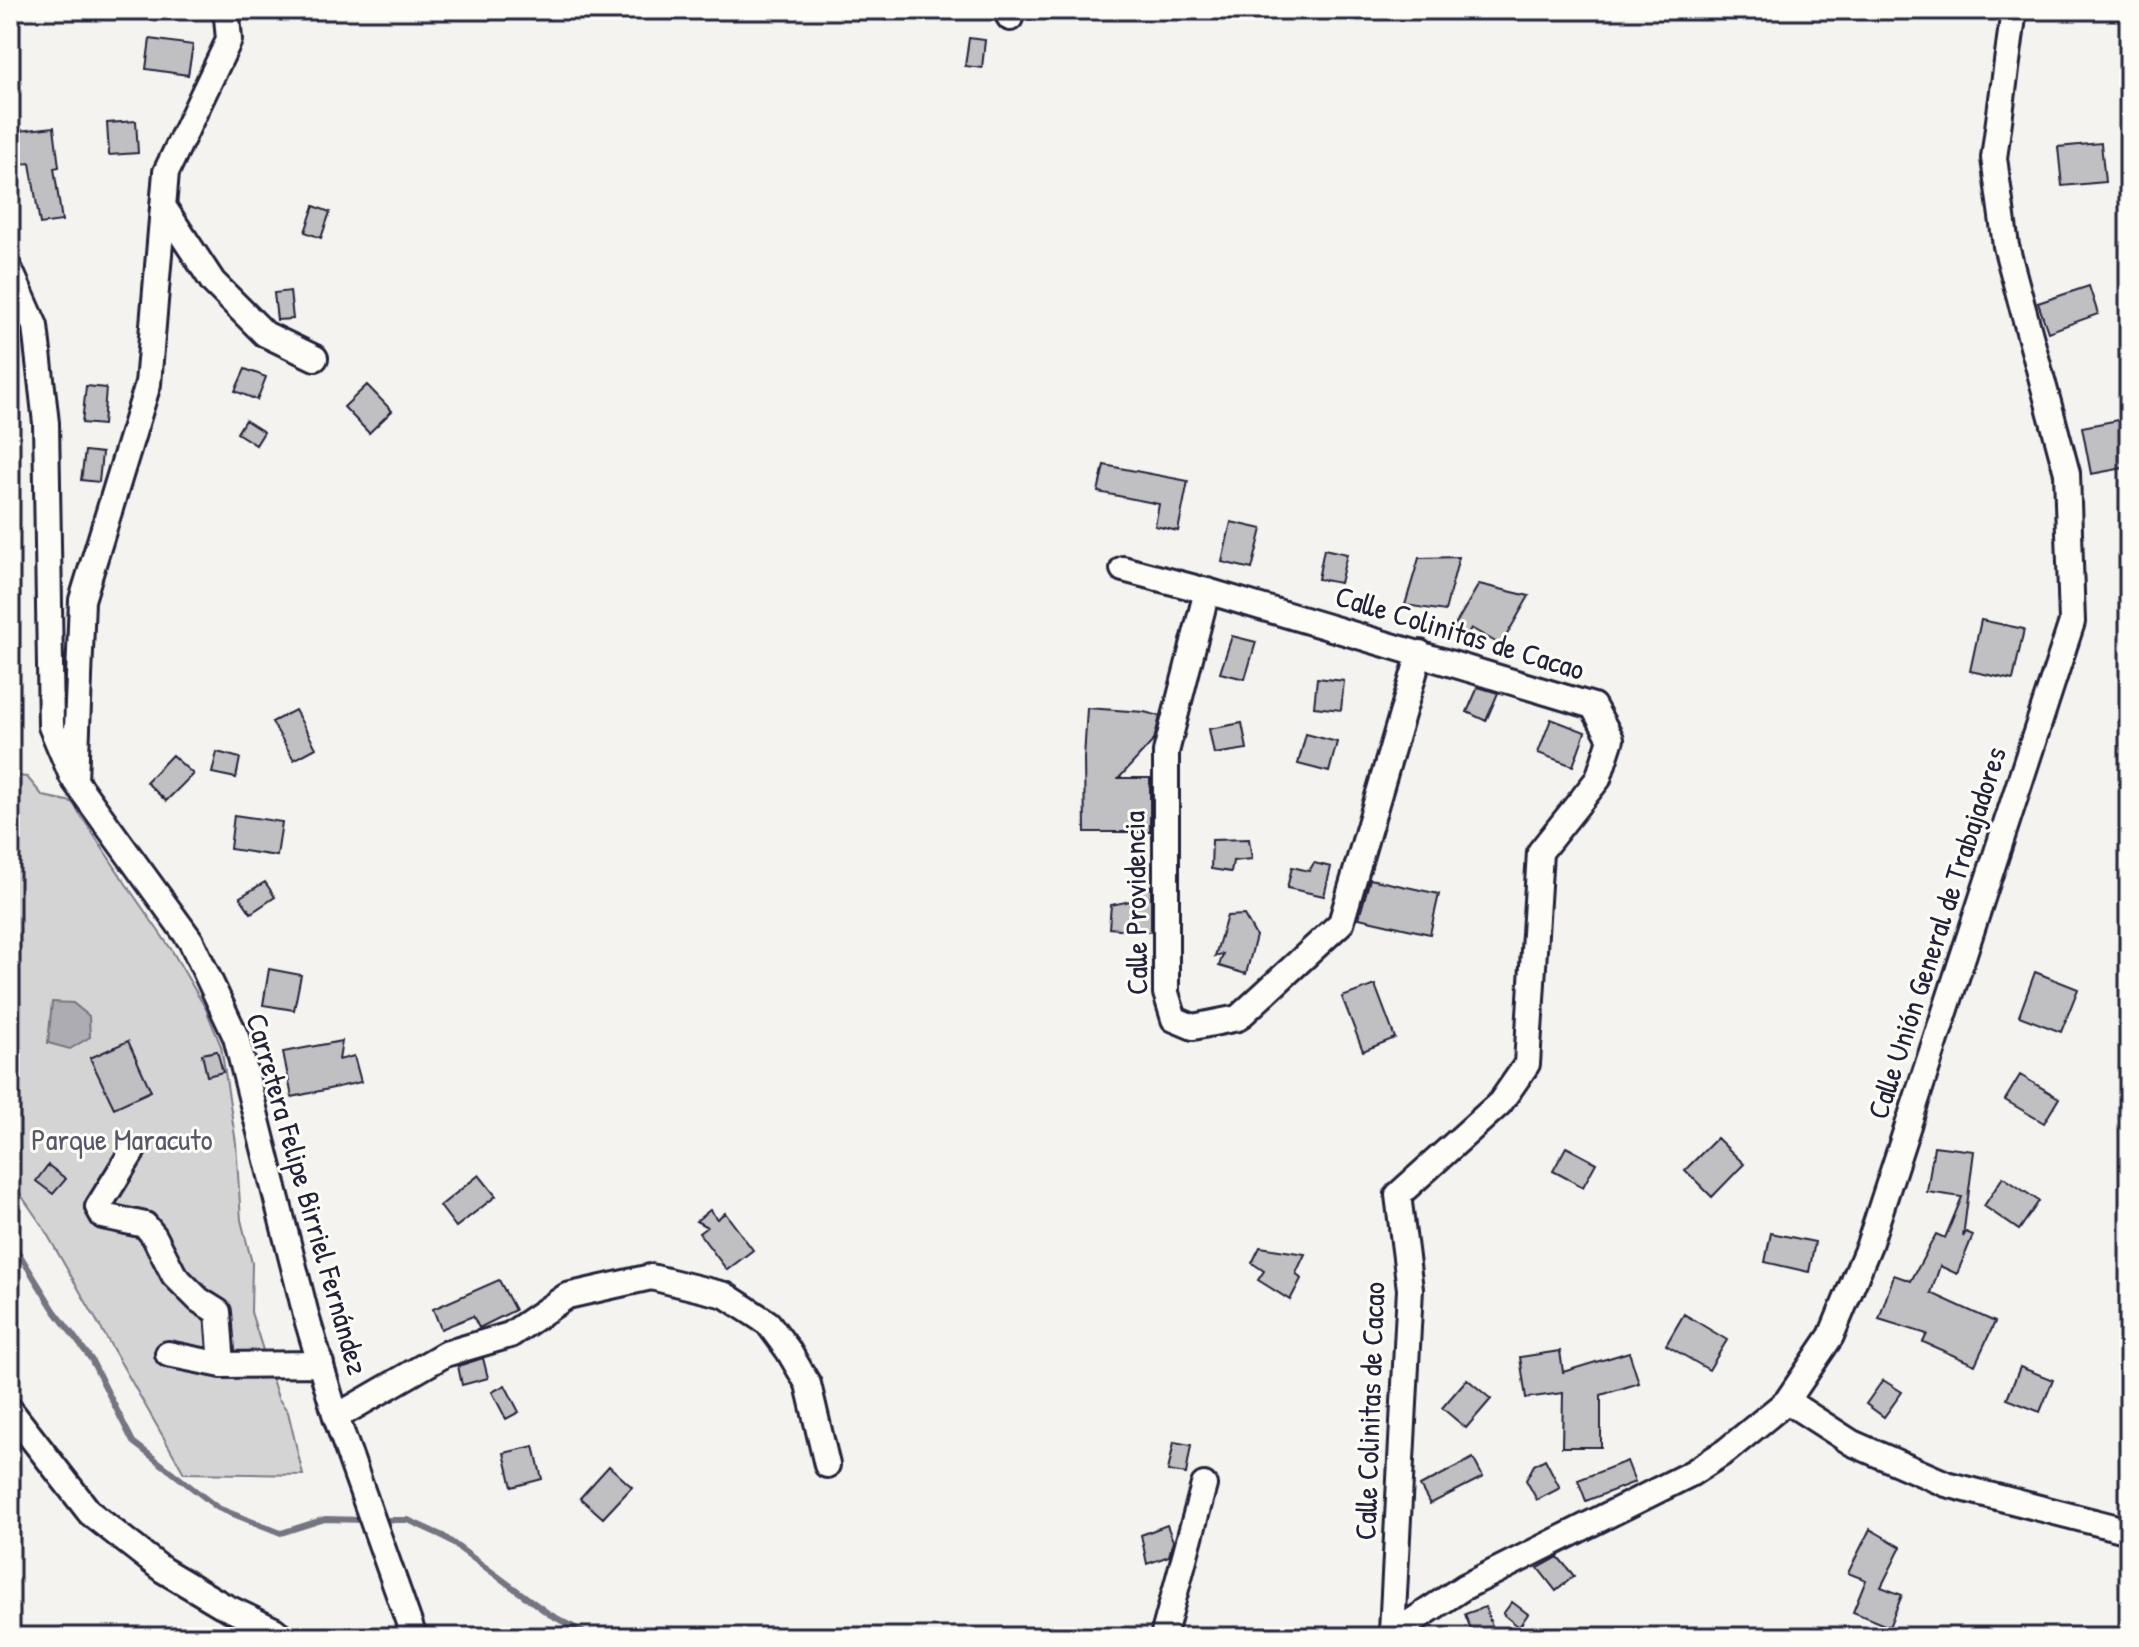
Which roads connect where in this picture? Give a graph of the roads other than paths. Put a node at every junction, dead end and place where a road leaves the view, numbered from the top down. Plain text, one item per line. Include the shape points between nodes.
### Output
1 (223, 10) edge
2 (2014, 10) edge
3 (163, 206) junction
4 (10, 270) edge
5 (10, 308) edge
6 (35, 326) junction
7 (315, 358) dead end
8 (1123, 569) dead end
9 (1207, 591) junction
10 (1420, 653) junction
11 (75, 781) junction
12 (132, 1152) dead end
13 (168, 1354) dead end
14 (321, 1364) junction
15 (222, 1365) junction
16 (1787, 1401) junction
17 (10, 1410) edge
18 (336, 1417) junction
19 (827, 1465) dead end
20 (1204, 1485) dead end
21 (2129, 1531) edge
22 (1390, 1635) edge
23 (283, 1637) edge
24 (414, 1637) edge
25 (1163, 1637) edge

1 - 3 street via 229,40 166,172
2 - 16 street, Calle Unión General de Trabajadores via 1994,158 2006,246 2067,473 2072,622 1869,1245 1831,1336
3 - 7 street via 213,282 265,334
3 - 11 street via 148,384 82,600
4 - 6 street, Carretera Felipe Birriel Fernández
5 - 6 street
6 - 11 street, Carretera Felipe Birriel Fernández via 46,423 51,726
8 - 9 street, Calle Colinitas de Cacao
9 - 10 street, Calle Colinitas de Cacao
9 - 10 street, Calle Providencia via 1166,752 1166,993 1174,1019 1193,1027 1238,1018 1341,923
10 - 22 street, Calle Colinitas de Cacao via 1593,706 1611,739 1598,779 1540,852 1527,1064 1500,1103 1398,1195 1410,1289
11 - 14 street, Carretera Felipe Birriel Fernández via 191,941 236,1037
12 - 15 street via 98,1207 103,1216 145,1225 174,1275 218,1312
13 - 15 street
14 - 15 street
14 - 18 street, Carretera Felipe Birriel Fernández
16 - 21 street via 1852,1443 1946,1484
16 - 22 street, Calle Unión General de Trabajadores via 1692,1473 1464,1587
17 - 23 street via 90,1513 163,1570
18 - 19 street via 445,1354 510,1335 567,1296 651,1277 725,1295 768,1323 808,1384
18 - 24 street, Carretera Felipe Birriel Fernández
20 - 25 street

